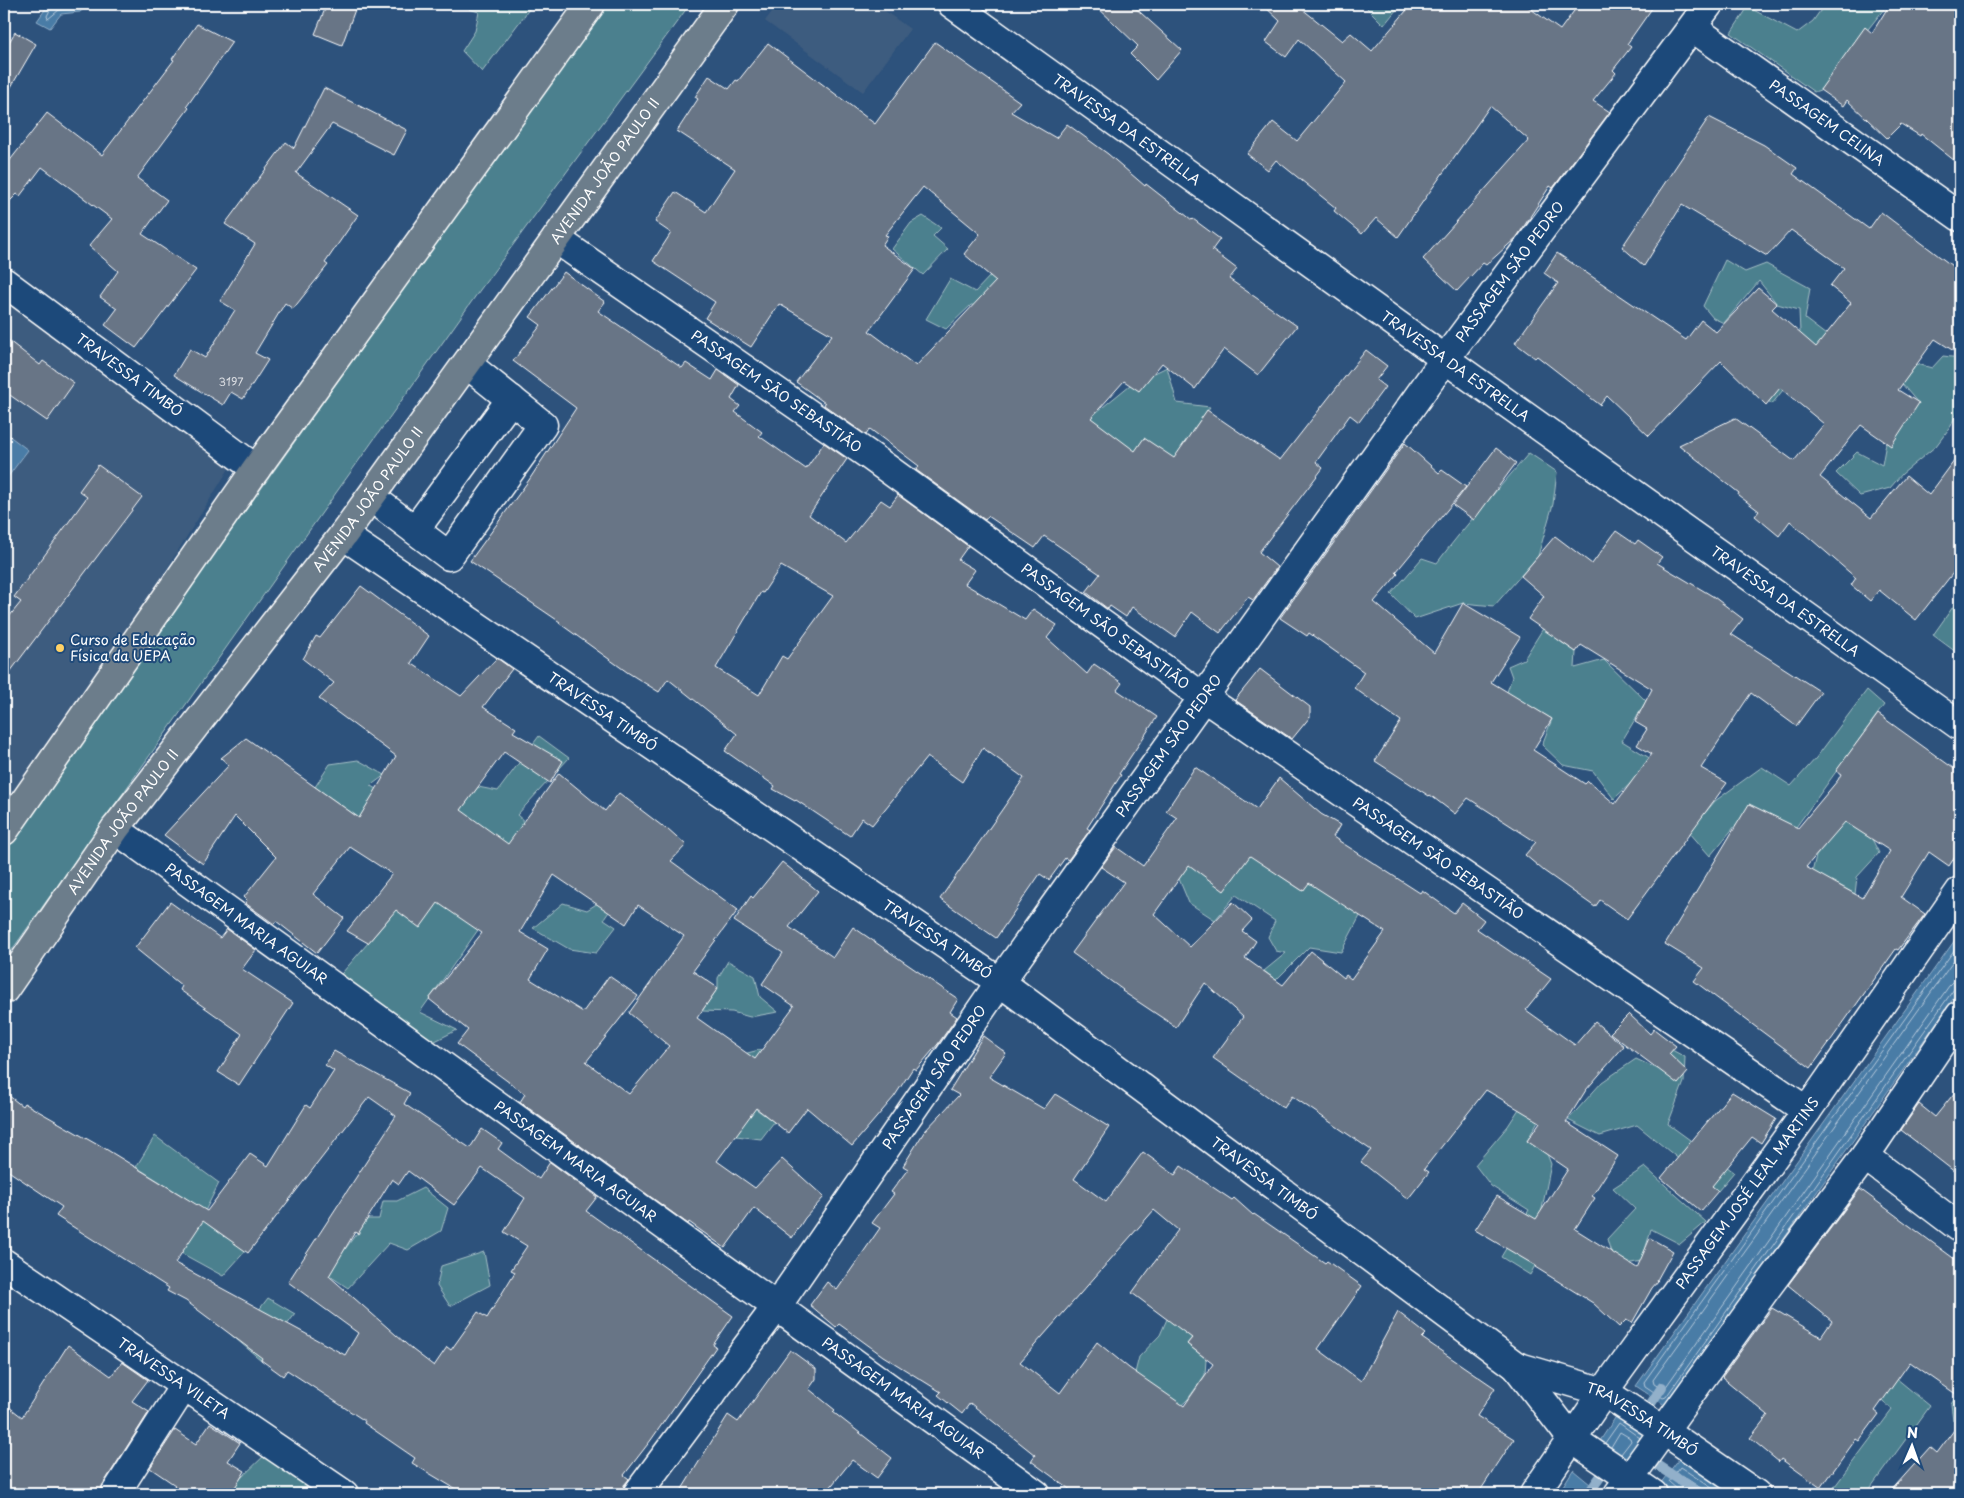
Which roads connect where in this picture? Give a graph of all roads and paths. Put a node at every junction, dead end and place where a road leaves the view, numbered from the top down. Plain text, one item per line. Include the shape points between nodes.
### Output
1 (591, 4) edge
2 (725, 4) edge
3 (952, 4) edge
4 (1709, 4) edge
5 (1693, 28) junction
6 (1960, 217) edge
7 (556, 238) junction
8 (4, 282) edge
9 (1445, 359) junction
10 (467, 364) junction
11 (511, 399) junction
12 (256, 469) junction
13 (371, 497) junction
14 (415, 530) junction
15 (343, 535) junction
16 (1203, 697) junction
17 (1960, 726) edge
18 (115, 829) junction
19 (4, 831) edge
20 (1960, 891) edge
21 (1000, 982) junction
22 (4, 990) edge
23 (1960, 1015) edge
24 (1807, 1111) junction
25 (1865, 1156) junction
26 (1960, 1228) edge
27 (4, 1263) edge
28 (777, 1306) junction
29 (1516, 1366) junction
30 (184, 1386) junction
31 (1613, 1399) junction
32 (1658, 1432) junction
33 (1580, 1444) junction
34 (1626, 1478) edge
35 (115, 1494) edge
36 (342, 1494) edge
37 (637, 1494) edge
38 (1036, 1494) edge
39 (1534, 1494) edge
40 (1653, 1494) edge
41 (1756, 1494) edge

1 - 12 main road
2 - 7 main road, AVENIDA JOÃO PAULO II
3 - 9 street, TRAVESSA DA ESTRELLA
4 - 5 street, PASSAGEM SÃO PEDRO
5 - 6 street, PASSAGEM CELINA
5 - 9 street, PASSAGEM SÃO PEDRO
7 - 10 main road, AVENIDA JOÃO PAULO II
7 - 16 street, PASSAGEM SÃO SEBASTIÃO via 878,462
8 - 12 street, TRAVESSA TIMBÓ
9 - 16 street, PASSAGEM SÃO PEDRO
9 - 17 street, TRAVESSA DA ESTRELLA
10 - 11 street
10 - 13 main road, AVENIDA JOÃO PAULO II
11 - 14 street
11 - 14 street via 543,425 449,556
12 - 19 main road
13 - 14 street
13 - 15 main road, AVENIDA JOÃO PAULO II
15 - 18 main road, AVENIDA JOÃO PAULO II
15 - 21 street, TRAVESSA TIMBÓ
16 - 21 street, PASSAGEM SÃO PEDRO
16 - 24 street, PASSAGEM SÃO SEBASTIÃO
18 - 22 main road, AVENIDA JOÃO PAULO II
18 - 28 street, PASSAGEM MARIA AGUIAR
20 - 24 street, PASSAGEM JOSÉ LEAL MARTINS
21 - 28 street, PASSAGEM SÃO PEDRO
21 - 29 street, TRAVESSA TIMBÓ
23 - 25 street
24 - 31 street, PASSAGEM JOSÉ LEAL MARTINS
25 - 26 street
25 - 32 street
27 - 30 street, TRAVESSA VILETA
28 - 37 street, PASSAGEM SÃO PEDRO
28 - 38 street, PASSAGEM MARIA AGUIAR
29 - 31 street, TRAVESSA TIMBÓ
29 - 33 street, TRAVESSA TIMBÓ
30 - 35 street
30 - 36 street, TRAVESSA VILETA
31 - 32 street, TRAVESSA TIMBÓ
31 - 33 street, PASSAGEM JOSÉ LEAL MARTINS
32 - 34 street
32 - 41 street, TRAVESSA TIMBÓ
33 - 34 street, TRAVESSA TIMBÓ
33 - 39 street, PASSAGEM JOSÉ LEAL MARTINS
34 - 40 street, TRAVESSA TIMBÓ

